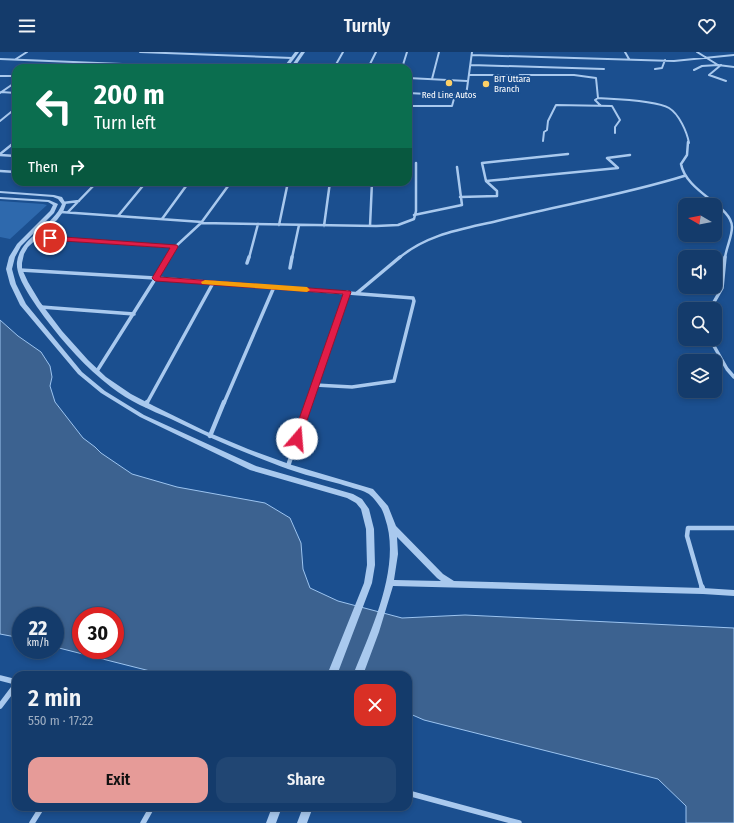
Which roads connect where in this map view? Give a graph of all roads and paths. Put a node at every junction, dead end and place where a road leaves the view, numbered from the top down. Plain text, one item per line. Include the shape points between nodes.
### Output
1 (27, 52) edge
2 (140, 52) edge
3 (155, 52) edge
4 (221, 52) edge
5 (255, 52) edge
6 (296, 52) edge
7 (303, 52) edge
8 (343, 52) edge
9 (376, 52) edge
10 (407, 52) edge
11 (439, 52) edge
12 (625, 52) edge
13 (697, 52) edge
14 (189, 53) edge
15 (472, 54) edge
16 (218, 55) junction
17 (734, 55) edge
18 (252, 56) junction
19 (292, 58) junction
20 (710, 58) junction
21 (16, 59) junction
22 (629, 59) junction
23 (0, 60) edge
24 (665, 60) junction
25 (70, 63) junction
26 (73, 64) edge
27 (101, 64) edge
28 (288, 64) edge
29 (295, 64) edge
30 (336, 64) edge
31 (370, 64) edge
32 (403, 64) edge
33 (471, 65) junction
34 (719, 65) junction
35 (547, 67) junction
36 (734, 67) edge
37 (604, 69) dead end
38 (654, 69) dead end
39 (694, 70) dead end
40 (469, 75) junction
41 (550, 75) junction
42 (0, 76) edge
43 (12, 76) edge
44 (412, 78) edge
45 (432, 79) junction
46 (467, 81) junction
47 (726, 81) dead end
48 (12, 85) edge
49 (0, 93) edge
50 (12, 93) edge
51 (412, 93) edge
52 (455, 95) junction
53 (598, 98) junction
54 (412, 106) edge
55 (601, 106) junction
56 (12, 111) edge
57 (0, 121) edge
58 (614, 132) dead end
59 (543, 141) dead end
60 (12, 144) edge
61 (568, 154) dead end
62 (0, 155) edge
63 (630, 155) dead end
64 (12, 156) edge
65 (416, 163) dead end
66 (457, 167) dead end
67 (0, 171) edge
68 (12, 172) edge
69 (684, 176) junction
70 (486, 181) junction
71 (93, 186) edge
72 (143, 186) edge
73 (186, 186) edge
74 (228, 186) edge
75 (287, 186) edge
76 (329, 186) edge
77 (372, 186) edge
78 (0, 192) edge
79 (460, 197) junction
80 (0, 198) edge
81 (53, 199) junction
82 (79, 200) junction
83 (62, 201) junction
84 (61, 212) junction
85 (68, 212) junction
86 (414, 215) junction
87 (118, 216) junction
88 (162, 219) junction
89 (202, 222) junction
90 (258, 224) junction
91 (279, 225) junction
92 (299, 225) junction
93 (324, 226) junction
94 (370, 226) junction
95 (34, 237) junction
96 (732, 238) edge
97 (175, 247) junction
98 (247, 263) dead end
99 (290, 268) dead end
100 (20, 270) junction
101 (155, 278) junction
102 (213, 283) junction
103 (274, 287) junction
104 (347, 292) junction
105 (357, 293) junction
106 (714, 302) edge
107 (41, 307) junction
108 (134, 314) junction
109 (714, 346) edge
110 (97, 371) junction
111 (734, 377) edge
112 (315, 385) junction
113 (146, 405) junction
114 (210, 436) junction
115 (288, 466) junction
116 (391, 526) junction
117 (734, 528) edge
118 (451, 584) junction
119 (390, 587) junction
120 (703, 591) junction
121 (734, 593) edge
122 (334, 671) edge
123 (359, 671) edge
124 (0, 678) edge
125 (12, 681) edge
126 (12, 690) edge
127 (0, 706) edge
128 (412, 794) edge
129 (40, 811) edge
130 (150, 811) edge
131 (275, 811) edge
132 (306, 811) edge
133 (32, 823) edge
134 (143, 823) edge
135 (270, 823) edge
136 (302, 823) edge
137 (519, 823) edge

1 - 21 street
2 - 3 street
3 - 14 street
4 - 16 street
5 - 18 street
6 - 19 street
7 - 29 street
8 - 30 street
9 - 31 street
10 - 32 street
11 - 45 street
12 - 22 street
13 - 20 street
14 - 16 street
15 - 22 street
15 - 33 street
16 - 18 street
17 - 20 street
18 - 19 street
19 - 28 street
20 - 24 street
20 - 34 street
21 - 23 street
21 - 25 street
22 - 24 street
23 - 25 street
24 - 38 street via 662,68
25 - 26 street
25 - 27 street
33 - 35 street
33 - 40 street
34 - 36 street
34 - 39 street via 702,66
34 - 47 street via 709,75
35 - 37 street
35 - 41 street
40 - 41 street
40 - 46 street
41 - 53 street via 596,78
42 - 43 street
44 - 45 street
45 - 46 street
46 - 52 street via 466,96
48 - 49 street
49 - 50 street
51 - 52 street
52 - 54 street via 452,106
53 - 55 street via 595,100
53 - 69 street via 667,106 677,116 688,139 686,159 681,164
55 - 58 street via 612,106 618,114 620,120
55 - 59 street via 556,104 544,132
56 - 57 street
60 - 62 street
61 - 70 street via 482,163
62 - 64 street
63 - 70 street via 607,158 618,168
65 - 86 street
66 - 79 street
67 - 68 street
69 - 96 street via 725,213 732,227
69 - 105 street via 643,189 561,205 431,237 408,250
70 - 79 street via 497,190 496,196
71 - 82 street
72 - 87 street
73 - 88 street
74 - 89 street
75 - 91 street
76 - 93 street
77 - 94 street
78 - 81 street
79 - 86 street via 461,206
80 - 81 street
81 - 83 street
81 - 122 street via 56,204 52,212 27,236 12,257 9,269 23,305 80,373 103,392 142,416 253,468 350,496 359,501 365,509 370,529 371,565 368,583
82 - 83 street
82 - 85 street
83 - 84 street
84 - 85 street
84 - 95 street
85 - 87 street
86 - 94 street via 414,219 408,223
87 - 88 street
88 - 89 street
89 - 90 street
89 - 97 street
90 - 91 street
90 - 98 street
91 - 92 street
92 - 93 street
92 - 99 street
93 - 94 street
95 - 97 street
95 - 100 street via 19,261
96 - 106 street via 726,250 722,288
97 - 101 street
100 - 101 street
100 - 107 street
101 - 102 street
101 - 108 street
102 - 103 street
102 - 113 street
103 - 104 street
103 - 114 street
104 - 105 street
104 - 112 street
105 - 112 street via 413,298 394,381 352,387
107 - 108 street
107 - 110 street via 61,335
108 - 110 street
109 - 111 street
110 - 113 street via 114,386
112 - 115 street
113 - 114 street
114 - 115 street
115 - 116 street via 370,491 381,499 389,514
116 - 118 street
116 - 119 street via 394,570
117 - 120 street via 688,528 687,536
118 - 119 street
118 - 120 street
119 - 123 street
120 - 121 street
124 - 125 street
126 - 127 street
128 - 137 street
129 - 133 street
130 - 134 street
131 - 135 street
132 - 136 street

